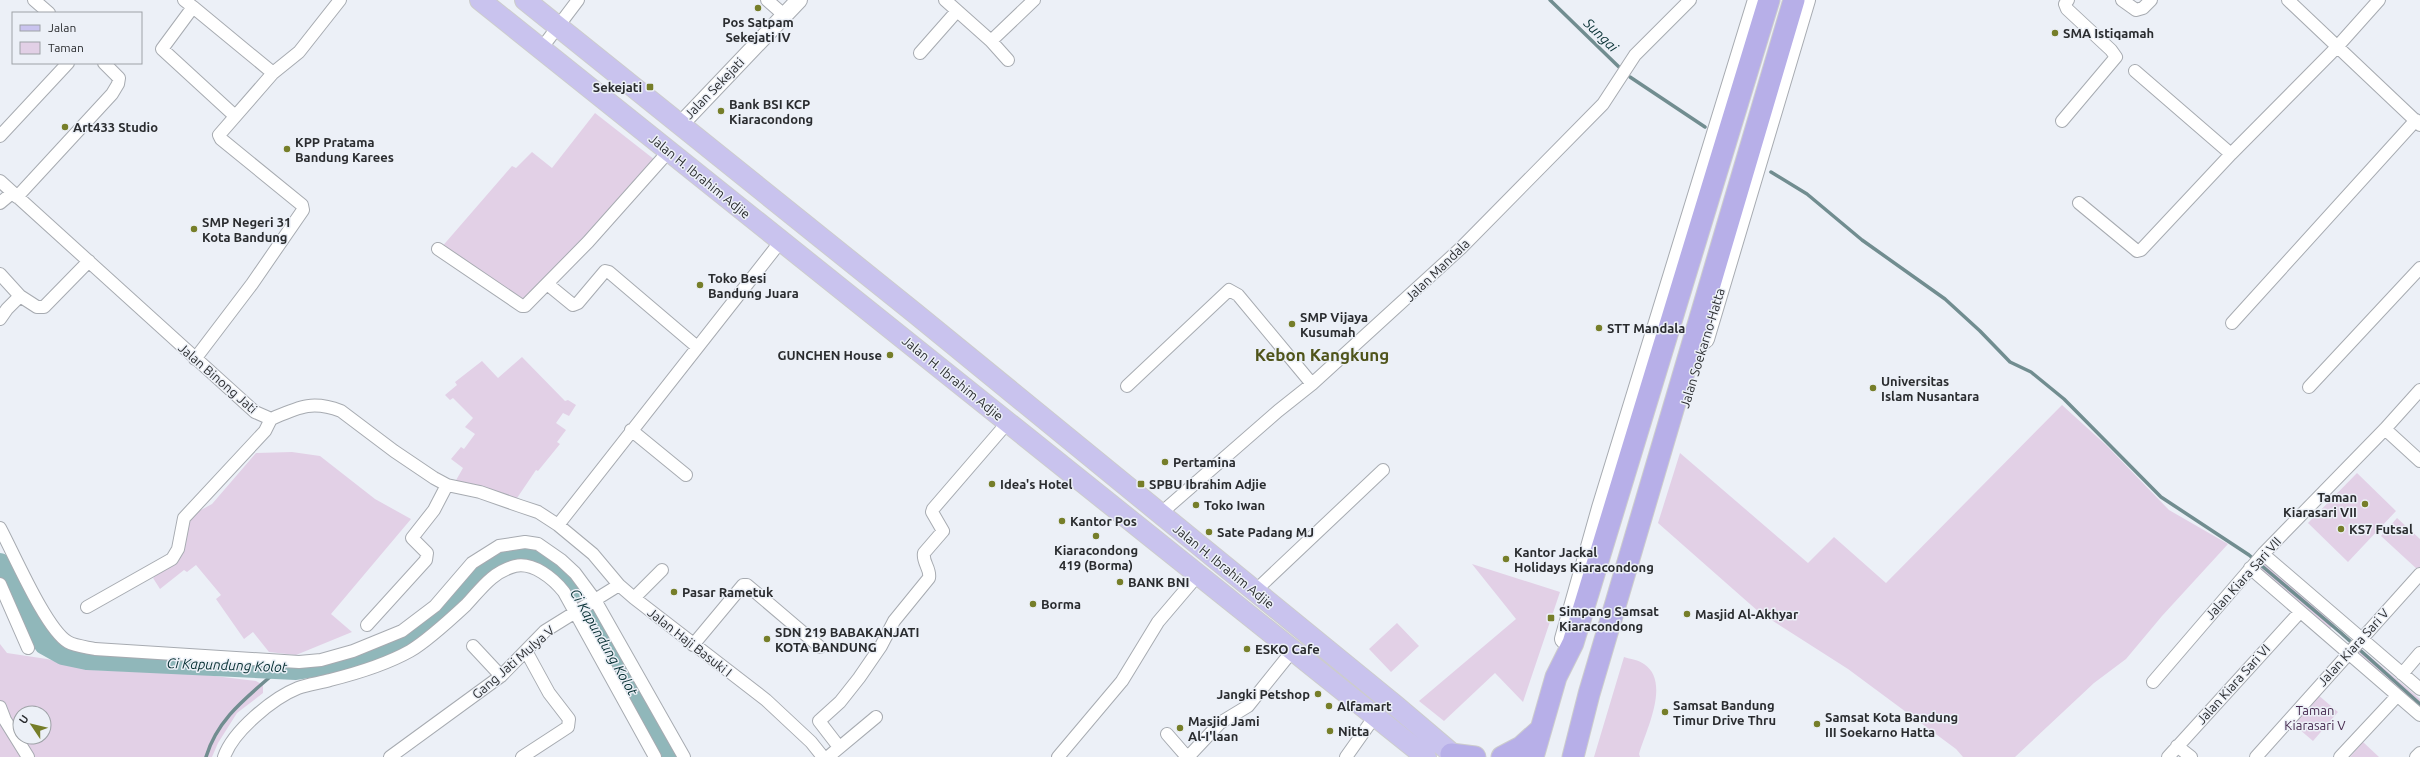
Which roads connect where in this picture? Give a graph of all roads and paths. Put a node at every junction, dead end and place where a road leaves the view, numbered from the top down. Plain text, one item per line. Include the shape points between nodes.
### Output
1 (34, 0) edge
2 (340, 0) edge
3 (480, 0) edge
4 (525, 0) edge
5 (578, 0) edge
6 (767, 0) edge
7 (799, 0) edge
8 (945, 0) edge
9 (1034, 0) edge
10 (1690, 0) edge
11 (1757, 0) edge
12 (1769, 0) edge
13 (1794, 0) edge
14 (1806, 0) edge
15 (2068, 0) edge
16 (2122, 0) edge
17 (2151, 0) edge
18 (2288, 0) edge
19 (2379, 0) edge
20 (189, 4) edge
21 (957, 11) junction
22 (48, 12) edge
23 (784, 15) junction
24 (559, 28) junction
25 (991, 41) junction
26 (2337, 47) junction
27 (541, 49) junction
28 (920, 53) dead end
29 (1008, 60) dead end
30 (67, 64) edge
31 (105, 64) edge
32 (2135, 71) dead end
33 (272, 73) junction
34 (235, 116) junction
35 (2062, 121) dead end
36 (2418, 122) edge
37 (680, 125) junction
38 (0, 136) edge
39 (669, 151) junction
40 (2231, 154) junction
41 (0, 181) edge
42 (15, 195) junction
43 (0, 203) edge
44 (2079, 203) dead end
45 (781, 241) junction
46 (438, 250) dead end
47 (89, 261) junction
48 (2420, 268) edge
49 (0, 274) edge
50 (551, 287) dead end
51 (20, 296) junction
52 (0, 319) edge
53 (2232, 323) dead end
54 (696, 346) junction
55 (195, 359) junction
56 (1312, 384) junction
57 (1126, 386) dead end
58 (2309, 387) dead end
59 (2420, 390) edge
60 (1022, 402) junction
61 (271, 419) junction
62 (1008, 422) junction
63 (2385, 429) junction
64 (631, 430) junction
65 (2420, 461) edge
66 (1383, 470) dead end
67 (686, 475) dead end
68 (447, 485) junction
69 (1160, 514) junction
70 (558, 525) junction
71 (0, 528) edge
72 (2256, 561) junction
73 (662, 570) dead end
74 (2420, 574) edge
75 (1198, 575) junction
76 (0, 584) edge
77 (619, 585) junction
78 (1254, 591) junction
79 (634, 598) junction
80 (594, 601) junction
81 (87, 607) dead end
82 (578, 611) junction
83 (2300, 612) junction
84 (367, 625) dead end
85 (693, 645) junction
86 (473, 646) dead end
87 (820, 646) dead end
88 (2354, 646) junction
89 (28, 648) dead end
90 (1293, 650) junction
91 (526, 651) junction
92 (2420, 653) edge
93 (2402, 674) junction
94 (501, 676) junction
95 (1556, 678) junction
96 (2153, 682) dead end
97 (2420, 689) edge
98 (1589, 694) junction
99 (2397, 696) junction
100 (0, 707) edge
101 (2420, 715) edge
102 (1375, 716) junction
103 (876, 717) dead end
104 (1540, 730) junction
105 (1167, 734) dead end
106 (2177, 746) junction
107 (839, 747) junction
108 (2420, 752) edge
109 (1574, 753) edge
110 (1454, 755) edge
111 (28, 757) edge
112 (224, 757) edge
113 (390, 757) edge
114 (522, 757) edge
115 (655, 757) edge
116 (684, 757) edge
117 (823, 757) edge
118 (828, 757) edge
119 (1058, 757) edge
120 (1187, 757) edge
121 (1346, 757) edge
122 (1426, 757) edge
123 (1475, 757) edge
124 (1502, 757) edge
125 (1533, 757) edge
126 (2168, 757) edge
127 (2191, 757) edge
128 (2256, 757) edge
129 (2340, 757) edge
130 (2416, 757) edge

1 - 22 street
2 - 33 street via 299,52
3 - 27 main road, Jalan H. Ibrahim Adjie
4 - 24 main road, Jalan H. Ibrahim Adjie
5 - 24 street
6 - 23 street
7 - 23 street, Jalan Sekejati
8 - 21 street
9 - 25 street
10 - 56 street, Jalan Mandala via 1635,56 1603,104 1570,139 1461,248
11 - 95 main road via 1600,508 1563,642
12 - 95 highway via 1573,643
13 - 98 highway, Jalan Soekarno-Hatta
14 - 98 main road, Jalan Soekarno-Hatta via 1606,660
15 - 35 street via 2067,10 2116,57
16 - 17 street via 2136,10 2143,8
18 - 26 street
19 - 26 street
20 - 33 street
20 - 34 street via 162,49
21 - 25 street
21 - 28 street
23 - 37 street, Jalan Sekejati
24 - 27 street
24 - 37 main road, Jalan H. Ibrahim Adjie
25 - 29 street
26 - 36 street
26 - 40 street
27 - 39 main road, Jalan H. Ibrahim Adjie
30 - 38 street
31 - 42 street via 119,78 108,101
32 - 40 street
33 - 34 street
34 - 55 street via 219,137 284,189 302,205 303,210
36 - 53 street
37 - 60 main road, Jalan H. Ibrahim Adjie
39 - 45 main road, Jalan H. Ibrahim Adjie
39 - 46 street via 588,242 525,306
40 - 44 street via 2141,250 2137,251
41 - 42 street, Jalan Binong Jati
42 - 43 street
42 - 47 street, Jalan Binong Jati
45 - 54 street
45 - 62 main road, Jalan H. Ibrahim Adjie
47 - 51 street via 44,307 37,307
47 - 55 street, Jalan Binong Jati
48 - 58 street
49 - 51 street
50 - 54 street via 573,305 578,303 605,271 609,272
51 - 52 street
54 - 64 street
55 - 61 street, Jalan Binong Jati via 254,412
56 - 57 street via 1238,295 1229,290
56 - 69 street, Jalan Mandala
59 - 63 street, Jalan Kiara Sari VII
60 - 62 main road
60 - 69 main road, Jalan H. Ibrahim Adjie
61 - 68 street, Jalan Binong Jati via 305,405 319,404 341,411 394,452
61 - 81 street via 265,431 184,518 178,549 172,559
62 - 75 main road, Jalan H. Ibrahim Adjie
62 - 107 street via 933,509 932,512 943,531 924,552 923,557 930,571 929,578 894,621 881,646 859,678 840,702 819,720
63 - 65 street
63 - 72 street, Jalan Kiara Sari VII
64 - 67 street
64 - 70 street
66 - 78 street
68 - 70 street, Jalan Binong Jati via 480,492 538,512
68 - 84 street via 434,510 412,538 427,553 426,560
69 - 78 main road, Jalan H. Ibrahim Adjie
70 - 77 street, Jalan Haji Basuki I via 593,554
71 - 80 street via 50,622 61,637 69,643 95,649 307,662 345,654 402,631 435,606 480,556 499,546 513,543 538,544 549,551 575,574
72 - 83 street
72 - 88 street
72 - 96 street, Jalan Kiara Sari VII
73 - 79 street
74 - 88 street, Jalan Kiara Sari V
75 - 90 main road, Jalan H. Ibrahim Adjie
75 - 119 street via 1158,622 1122,681
76 - 89 street
77 - 79 street, Jalan Haji Basuki I
77 - 80 street, Gang Jati Mulya V
78 - 110 main road, Jalan H. Ibrahim Adjie
79 - 85 street, Jalan Haji Basuki I
80 - 82 street, Gang Jati Mulya V
80 - 116 street
82 - 91 street, Gang Jati Mulya V via 545,631
82 - 112 street via 562,589 542,572 524,566 505,569 484,583 466,605 410,651 380,666 299,687 285,694 235,737
82 - 115 street
83 - 88 street
83 - 106 street, Jalan Kiara Sari VI
85 - 87 street via 743,585 747,585
85 - 117 street, Jalan Haji Basuki I via 766,700 811,742
86 - 94 street
88 - 93 street
88 - 99 street
88 - 128 street, Jalan Kiara Sari V
90 - 102 main road, Jalan H. Ibrahim Adjie
90 - 120 street via 1248,706 1220,723
91 - 94 street, Gang Jati Mulya V
91 - 114 street via 549,693 570,722 568,727
92 - 93 street
93 - 97 street
94 - 113 street, Gang Jati Mulya V
95 - 104 highway
98 - 109 highway, Jalan Soekarno-Hatta
99 - 101 street
99 - 129 street
100 - 111 street
102 - 121 street
102 - 122 main road, Jalan H. Ibrahim Adjie
103 - 107 street
104 - 124 highway via 1521,747
104 - 125 highway
105 - 120 street
106 - 126 street, Jalan Kiara Sari VI
106 - 127 street
107 - 118 street
108 - 130 street
110 - 123 highway

